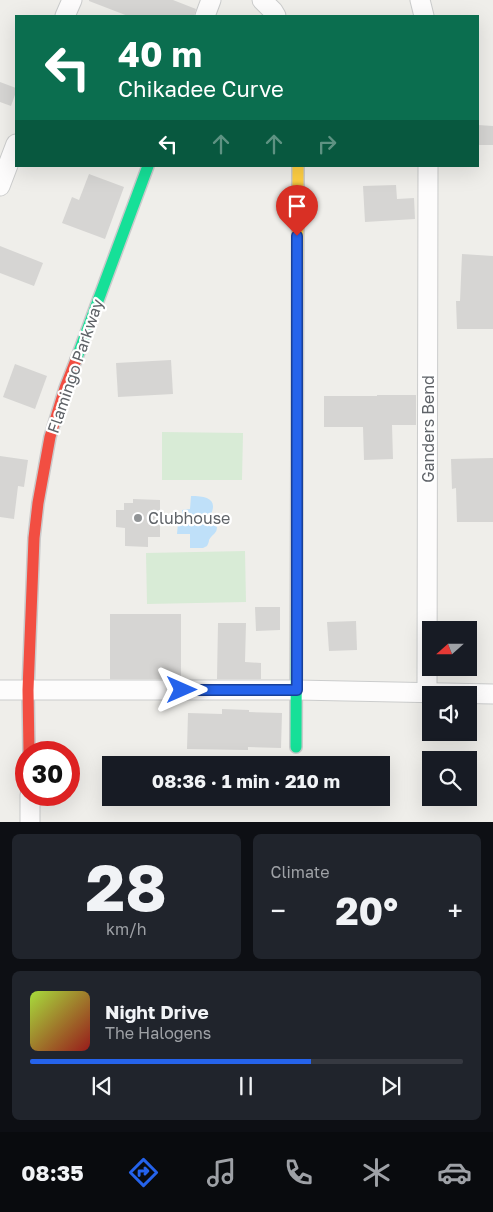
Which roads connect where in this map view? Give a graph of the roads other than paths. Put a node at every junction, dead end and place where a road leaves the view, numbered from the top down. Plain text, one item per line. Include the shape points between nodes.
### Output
1 (72, 0) edge
2 (211, 0) edge
3 (262, 0) edge
4 (420, 0) edge
5 (65, 15) edge
6 (205, 15) edge
7 (275, 15) edge
8 (424, 15) edge
9 (15, 147) edge
10 (148, 167) edge
11 (298, 167) edge
12 (428, 167) edge
13 (0, 186) edge
14 (428, 686) edge
15 (0, 690) edge
16 (28, 690) junction
17 (297, 690) junction
18 (422, 692) edge
19 (477, 694) edge
20 (493, 694) edge
21 (29, 741) edge
22 (296, 747) dead end
23 (30, 806) edge
24 (30, 822) edge

1 - 5 street
2 - 6 street
3 - 7 street
4 - 8 street
9 - 13 street
10 - 16 street, Flamingo Parkway via 65,388 50,437 34,538
11 - 17 street
12 - 14 street, Ganders Bend
15 - 16 street
16 - 17 street
16 - 21 street, Flamingo Parkway
17 - 18 street
17 - 22 street
19 - 20 street
23 - 24 street

